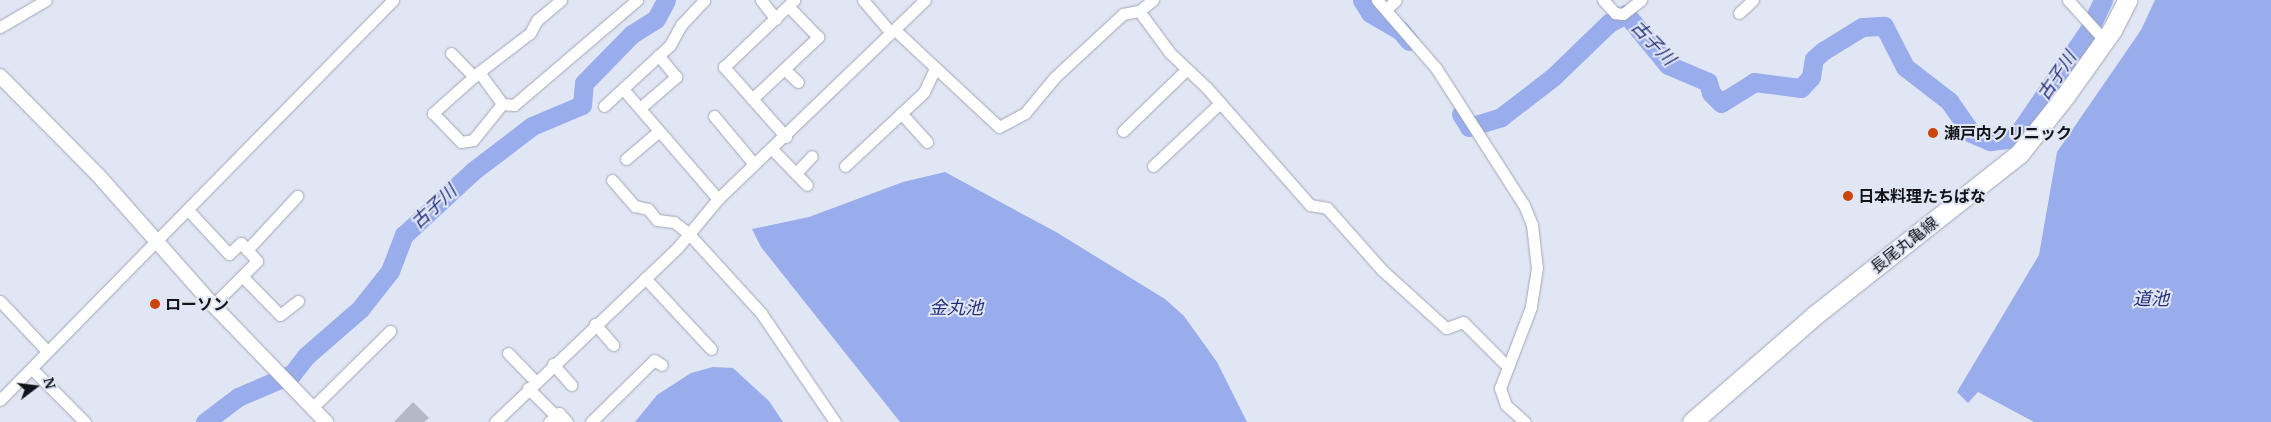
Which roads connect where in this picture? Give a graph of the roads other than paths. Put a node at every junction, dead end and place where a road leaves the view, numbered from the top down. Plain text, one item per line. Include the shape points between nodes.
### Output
1 (46, 0) edge
2 (561, 0) edge
3 (636, 0) edge
4 (704, 0) edge
5 (863, 0) edge
6 (1153, 0) edge
7 (1377, 0) edge
8 (1396, 0) edge
9 (1603, 0) edge
10 (1641, 0) edge
11 (1753, 0) edge
12 (2068, 0) edge
13 (2127, 0) edge
14 (388, 1) edge
15 (918, 2) edge
16 (759, 3) edge
17 (792, 4) edge
18 (1386, 9) junction
19 (1140, 11) junction
20 (1739, 13) dead end
21 (776, 19) junction
22 (0, 27) edge
23 (893, 31) junction
24 (2102, 38) junction
25 (451, 52) dead end
26 (658, 55) junction
27 (935, 68) junction
28 (784, 69) junction
29 (1187, 69) junction
30 (477, 74) junction
31 (0, 76) edge
32 (798, 82) dead end
33 (623, 89) junction
34 (752, 99) junction
35 (1220, 103) junction
36 (502, 104) junction
37 (604, 106) dead end
38 (640, 108) junction
39 (901, 114) junction
40 (712, 117) dead end
41 (659, 131) junction
42 (1122, 131) dead end
43 (786, 137) junction
44 (927, 142) dead end
45 (772, 149) junction
46 (812, 156) dead end
47 (626, 158) dead end
48 (754, 164) junction
49 (845, 166) dead end
50 (1153, 166) dead end
51 (796, 173) junction
52 (612, 180) dead end
53 (807, 185) dead end
54 (297, 196) dead end
55 (718, 199) junction
56 (188, 210) junction
57 (688, 233) junction
58 (156, 242) junction
59 (247, 250) junction
60 (242, 276) junction
61 (645, 278) junction
62 (0, 301) edge
63 (298, 301) dead end
64 (212, 305) junction
65 (595, 324) junction
66 (390, 331) dead end
67 (613, 345) dead end
68 (711, 349) dead end
69 (47, 351) junction
70 (508, 353) dead end
71 (553, 364) junction
72 (662, 365) dead end
73 (1507, 366) junction
74 (32, 369) junction
75 (532, 385) junction
76 (572, 385) dead end
77 (0, 400) edge
78 (312, 408) junction
79 (553, 419) edge
80 (85, 422) edge
81 (326, 422) edge
82 (495, 422) edge
83 (567, 422) edge
84 (592, 422) edge
85 (835, 422) edge
86 (1525, 422) edge
87 (1692, 422) edge

1 - 22 street
2 - 30 street via 537,20 530,33
3 - 36 street via 514,105
4 - 26 street
5 - 23 street
6 - 19 street
7 - 18 street
8 - 18 street
9 - 10 street via 1615,13 1623,14
11 - 20 street
12 - 24 street
13 - 24 main road, 長尾丸亀線
14 - 56 street
15 - 23 street
16 - 21 street
17 - 21 street
17 - 28 street via 818,37
18 - 73 street via 1436,68 1524,205 1532,225 1537,268 1531,307
19 - 27 street via 1123,14 1056,77 1025,113 1006,126 991,123
19 - 29 street via 1170,53
21 - 34 street via 724,67
23 - 27 street
23 - 43 street
24 - 87 main road, 長尾丸亀線 via 2019,154 1815,315
25 - 30 street
26 - 33 street
26 - 38 street via 676,77
27 - 39 street via 924,92
28 - 32 street
28 - 34 street
29 - 35 street
29 - 42 street
30 - 36 street
30 - 36 street via 433,113 461,142 473,140
31 - 58 street
33 - 37 street
33 - 38 street
34 - 43 street
35 - 50 street
35 - 73 street via 1310,205 1327,208 1382,270 1446,328 1463,322
38 - 41 street
39 - 44 street
39 - 49 street
40 - 48 street
41 - 47 street
41 - 55 street
43 - 45 street
45 - 48 street
45 - 51 street
46 - 51 street
48 - 55 street
51 - 53 street
52 - 57 street via 635,206 648,209 657,220 674,222
54 - 59 street
55 - 57 street
56 - 58 street
56 - 59 street via 229,254 241,243
57 - 61 street
57 - 85 street via 760,313
58 - 64 street
58 - 69 street
59 - 60 street via 257,261
60 - 63 street via 280,315
60 - 64 street
61 - 65 street
61 - 68 street
62 - 69 street
64 - 78 street
65 - 67 street
65 - 71 street
66 - 78 street
69 - 74 street
70 - 75 street
71 - 75 street
71 - 76 street
72 - 84 street via 654,360
73 - 86 street via 1501,396
74 - 77 street
74 - 80 street
75 - 79 street
75 - 82 street
78 - 81 street
79 - 83 street via 559,413

